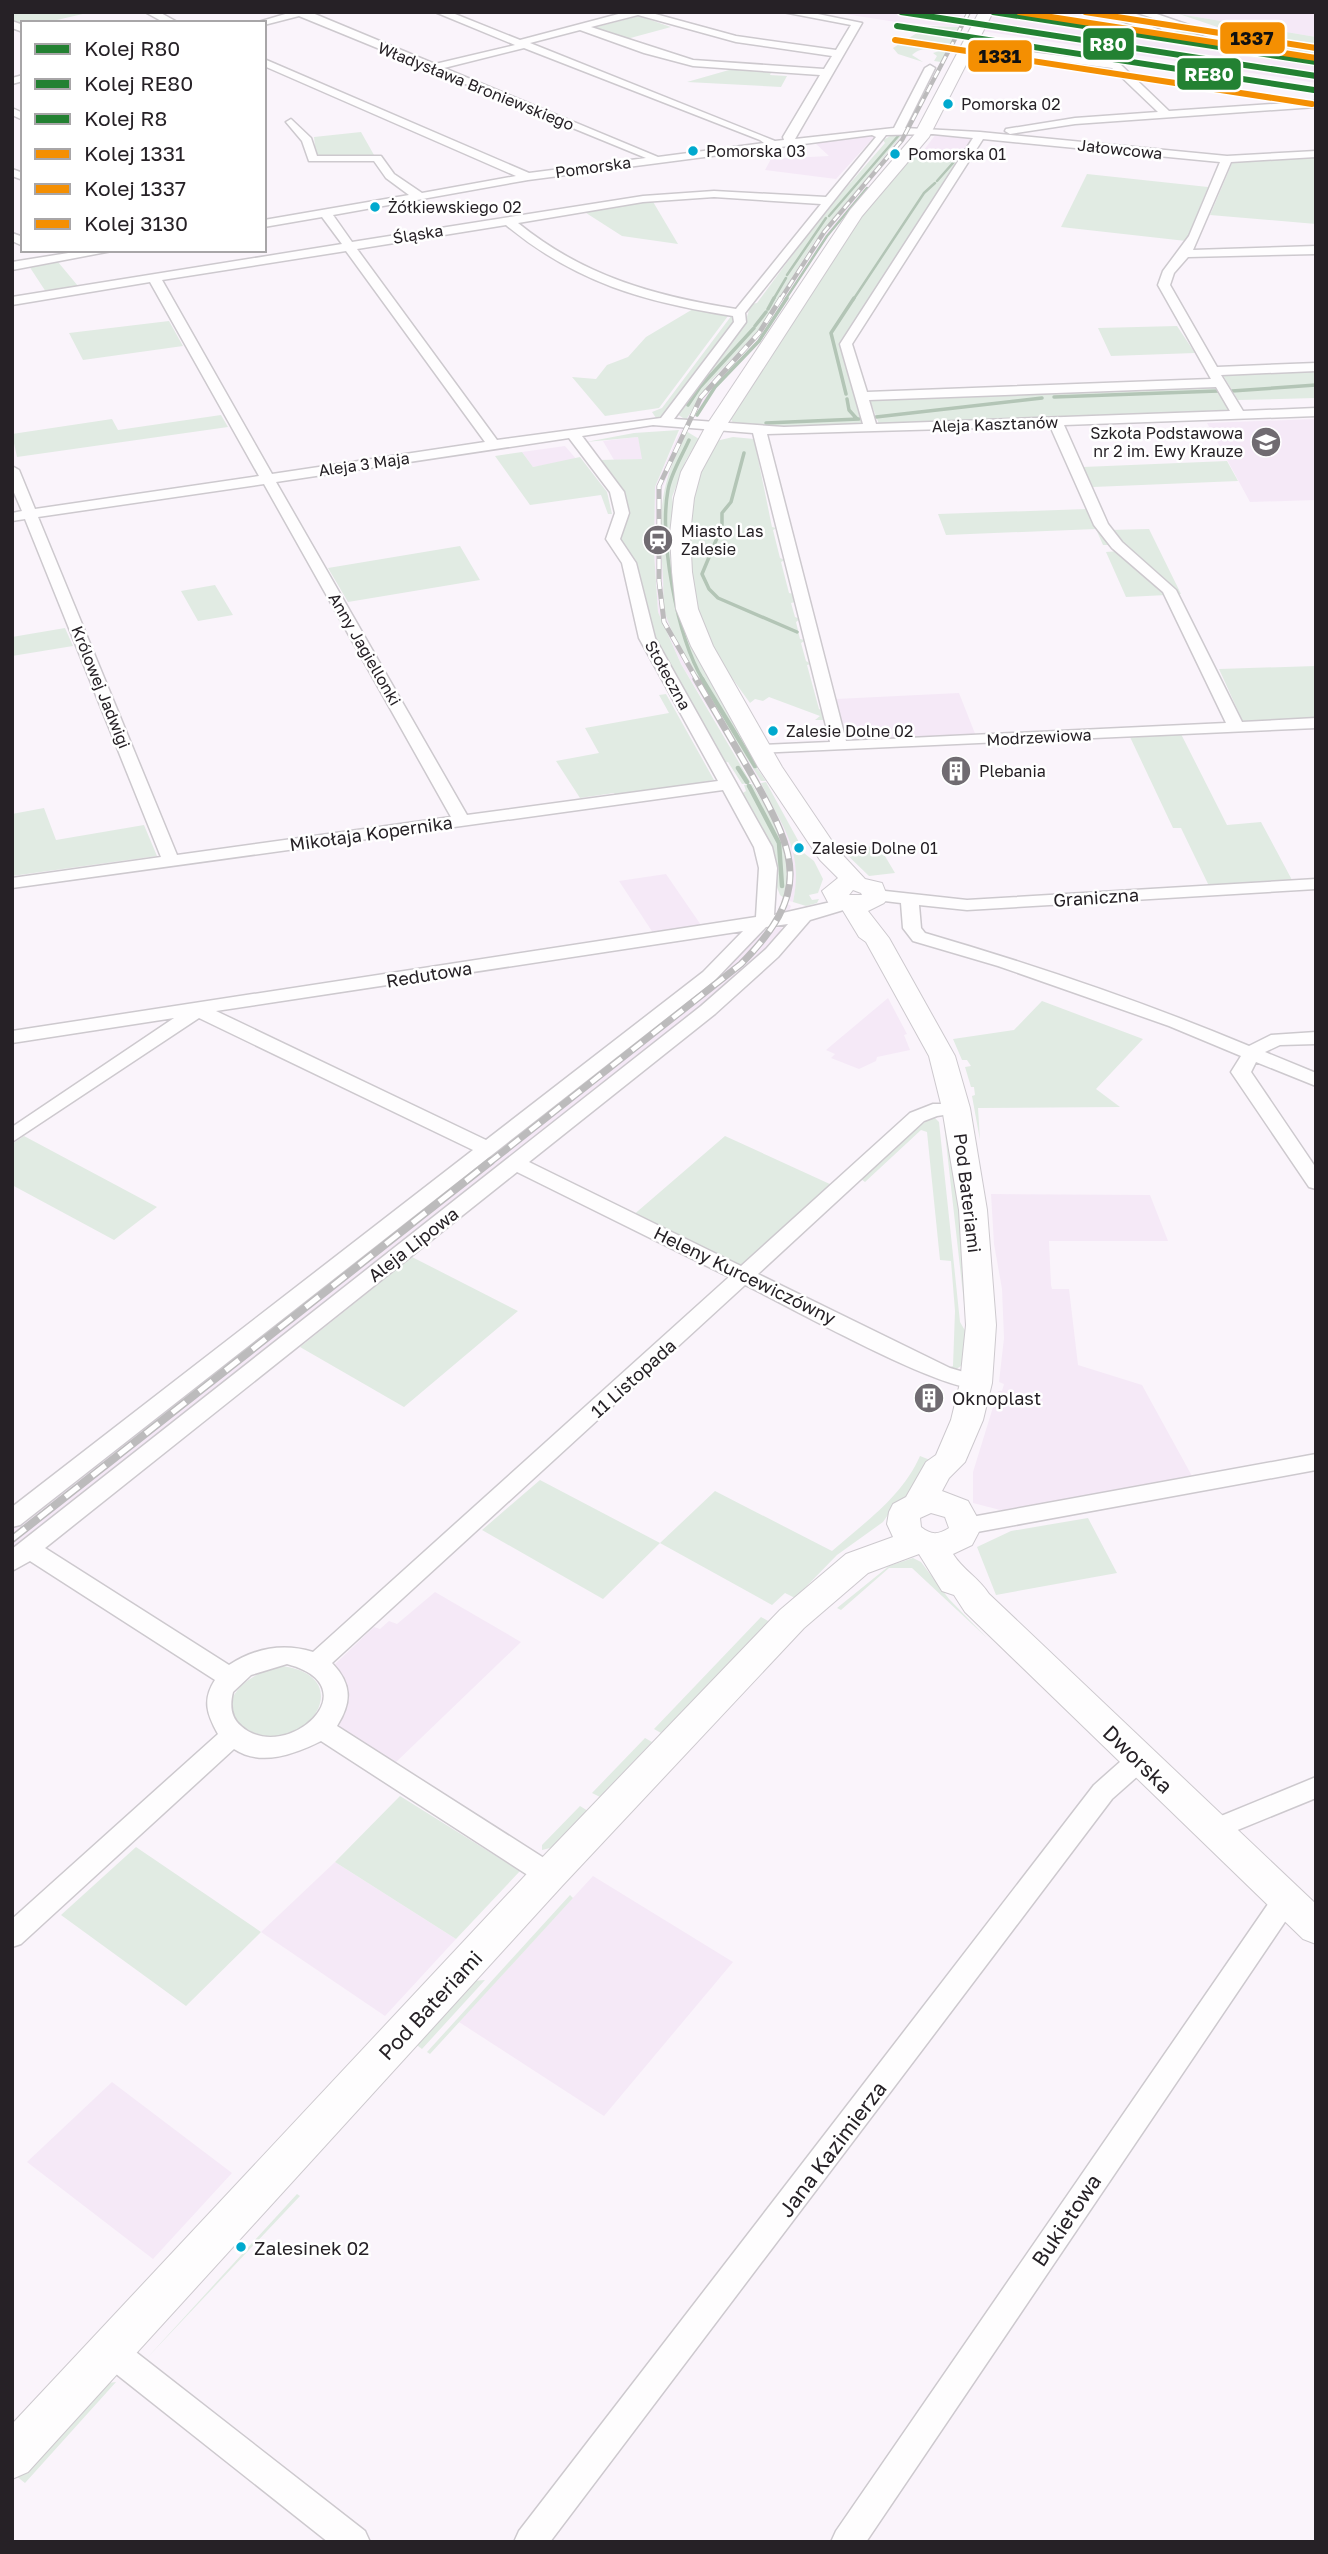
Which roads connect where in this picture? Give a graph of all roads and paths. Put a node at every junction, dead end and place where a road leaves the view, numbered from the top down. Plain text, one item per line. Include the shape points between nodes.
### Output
1 (150, 12) edge
2 (440, 12) edge
3 (638, 12) edge
4 (788, 12) edge
5 (983, 12) edge
6 (1104, 12) edge
7 (1140, 12) edge
8 (301, 13) edge
9 (170, 21) edge
10 (266, 22) edge
11 (581, 27) junction
12 (1161, 32) dead end
13 (1224, 39) dead end
14 (522, 44) junction
15 (990, 50) dead end
16 (838, 53) junction
17 (266, 63) edge
18 (433, 68) junction
19 (930, 68) dead end
20 (826, 72) junction
21 (1316, 104) edge
22 (1165, 113) junction
23 (291, 122) dead end
24 (881, 131) junction
25 (898, 131) junction
26 (924, 131) junction
27 (984, 135) junction
28 (791, 142) junction
29 (772, 144) junction
30 (1316, 154) edge
31 (655, 158) junction
32 (1227, 159) junction
33 (528, 177) junction
34 (419, 197) junction
35 (827, 201) junction
36 (325, 213) junction
37 (506, 219) junction
38 (266, 224) edge
39 (350, 245) junction
40 (1316, 250) edge
41 (42, 252) edge
42 (98, 252) edge
43 (1185, 254) junction
44 (54, 259) junction
45 (12, 266) edge
46 (154, 278) junction
47 (12, 301) edge
48 (739, 313) junction
49 (1316, 367) edge
50 (1216, 377) junction
51 (861, 396) junction
52 (1316, 412) edge
53 (1239, 415) junction
54 (666, 420) junction
55 (1055, 421) junction
56 (716, 426) junction
57 (871, 428) junction
58 (759, 430) junction
59 (572, 432) junction
60 (493, 444) junction
61 (12, 470) edge
62 (268, 478) junction
63 (31, 514) junction
64 (12, 517) edge
65 (1316, 723) edge
66 (1236, 727) junction
67 (839, 746) junction
68 (762, 750) junction
69 (729, 784) junction
70 (461, 821) junction
71 (171, 861) junction
72 (12, 883) edge
73 (1316, 884) edge
74 (856, 896) junction
75 (910, 901) junction
76 (804, 916) junction
77 (762, 923) junction
78 (198, 1010) junction
79 (12, 1037) edge
80 (1316, 1038) edge
81 (1250, 1054) junction
82 (1316, 1080) edge
83 (956, 1108) junction
84 (12, 1136) edge
85 (488, 1149) junction
86 (515, 1163) junction
87 (1316, 1184) edge
88 (746, 1275) junction
89 (976, 1383) junction
90 (1316, 1462) edge
91 (12, 1519) edge
92 (934, 1527) junction
93 (20, 1555) edge
94 (317, 1663) junction
95 (229, 1677) junction
96 (322, 1729) junction
97 (232, 1736) junction
98 (1139, 1760) junction
99 (1316, 1787) edge
100 (1213, 1830) junction
101 (550, 1875) junction
102 (1286, 1899) junction
103 (1316, 1928) edge
104 (12, 1936) edge
105 (112, 2351) junction
106 (12, 2457) edge
107 (354, 2542) edge
108 (530, 2542) edge
109 (847, 2542) edge

1 - 9 street
2 - 14 street
3 - 11 street
3 - 16 street via 730,40
4 - 16 street via 857,23
5 - 26 street, Pod Bateriami
6 - 12 street
7 - 13 street
8 - 10 street
8 - 18 street, Władysława Broniewskiego
11 - 14 street
11 - 20 street via 685,61
14 - 18 street
14 - 29 street
15 - 22 street via 1115,65
16 - 20 street
17 - 33 street
18 - 31 street, Władysława Broniewskiego
19 - 25 street
20 - 28 street via 788,137
21 - 22 street
22 - 27 street
23 - 34 street via 307,140 313,159 377,158 390,176
24 - 25 street, Pomorska
24 - 28 street, Pomorska
24 - 35 street via 881,137
25 - 26 street, Pomorska
26 - 27 street, Jałowcowa
26 - 56 street, Pod Bateriami via 849,223
27 - 32 street, Jałowcowa
27 - 51 street via 846,344
28 - 29 street, Pomorska
29 - 31 street, Pomorska
30 - 32 street, Jałowcowa
31 - 33 street, Pomorska
32 - 43 street
33 - 34 street, Pomorska
34 - 36 street, Pomorska
35 - 37 street, Śląska via 692,194
35 - 48 street
36 - 38 street, Pomorska
36 - 39 street
37 - 39 street, Śląska
37 - 48 street via 539,248 594,278 632,292
39 - 46 street, Śląska
39 - 60 street
40 - 43 street
41 - 44 street
42 - 44 street
43 - 50 street via 1167,273 1165,291
44 - 45 street
46 - 47 street, Śląska
46 - 62 street, Anny Jagiellonki
48 - 54 street via 740,323
49 - 50 street
50 - 51 street
50 - 53 street
51 - 57 street
52 - 53 street, Aleja Kasztanów
53 - 55 street, Aleja Kasztanów
54 - 56 street, Aleja 3 Maja
54 - 59 street, Aleja 3 Maja
55 - 57 street, Aleja Kasztanów
55 - 66 street via 1101,526 1169,590
56 - 58 street, Aleja Kasztanów
56 - 68 street, Pod Bateriami via 691,472 684,498 680,534 687,609 702,646
57 - 58 street, Aleja Kasztanów
58 - 67 street
59 - 60 street, Aleja 3 Maja
59 - 69 street, Stołeczna via 617,492 622,513 613,539 629,563 644,633
60 - 62 street, Aleja 3 Maja
61 - 63 street, Królowej Jadwigi
62 - 63 street, Aleja 3 Maja
62 - 70 street, Anny Jagiellonki
63 - 64 street, Aleja 3 Maja
63 - 71 street, Królowej Jadwigi
65 - 66 street, Modrzewiowa
66 - 67 street, Modrzewiowa
67 - 68 street, Modrzewiowa
68 - 74 street, Pod Bateriami via 829,855 828,862
69 - 70 street, Mikołaja Kopernika
69 - 77 street, Stołeczna via 766,858 766,915
70 - 71 street, Mikołaja Kopernika
71 - 72 street, Mikołaja Kopernika
73 - 75 street, Graniczna via 967,905
74 - 75 street, Graniczna
74 - 76 street, Redutowa
74 - 83 street, Pod Bateriami via 868,932 876,938 942,1056
75 - 81 street via 915,933 956,956 1166,1032
76 - 77 street, Redutowa
76 - 86 street, Aleja Lipowa via 772,953 708,1010
77 - 78 street, Redutowa
77 - 85 street, Aleja Lipowa via 709,976
78 - 79 street, Redutowa
78 - 84 street
78 - 85 street
80 - 81 street via 1273,1040
81 - 82 street
81 - 87 street via 1242,1077
83 - 88 street, 11 Listopada via 917,1117
83 - 89 street, Pod Bateriami via 973,1210 981,1325
85 - 91 street, Aleja Lipowa
86 - 88 street, Heleny Kurcewiczówny
86 - 93 street, Aleja Lipowa
88 - 89 street, Heleny Kurcewiczówny via 942,1373
88 - 94 street, 11 Listopada
89 - 92 street, Pod Bateriami via 968,1420 949,1462 956,1473
90 - 92 street
92 - 98 street, Dworska via 951,1579 966,1586 977,1603
92 - 101 street, Pod Bateriami via 876,1559 858,1563 792,1619
93 - 95 street
94 - 95 street via 270,1656
94 - 96 street via 331,1676 337,1691 335,1710
95 - 97 street via 218,1697 219,1719
96 - 97 street via 296,1743 267,1748
96 - 101 street
97 - 104 street
98 - 100 street, Dworska
98 - 108 street, Jana Kazimierza via 1103,1792
99 - 100 street
100 - 102 street, Dworska
101 - 105 street, Pod Bateriami
102 - 103 street, Dworska
102 - 109 street, Bukietowa
105 - 106 street, Pod Bateriami
105 - 107 street

